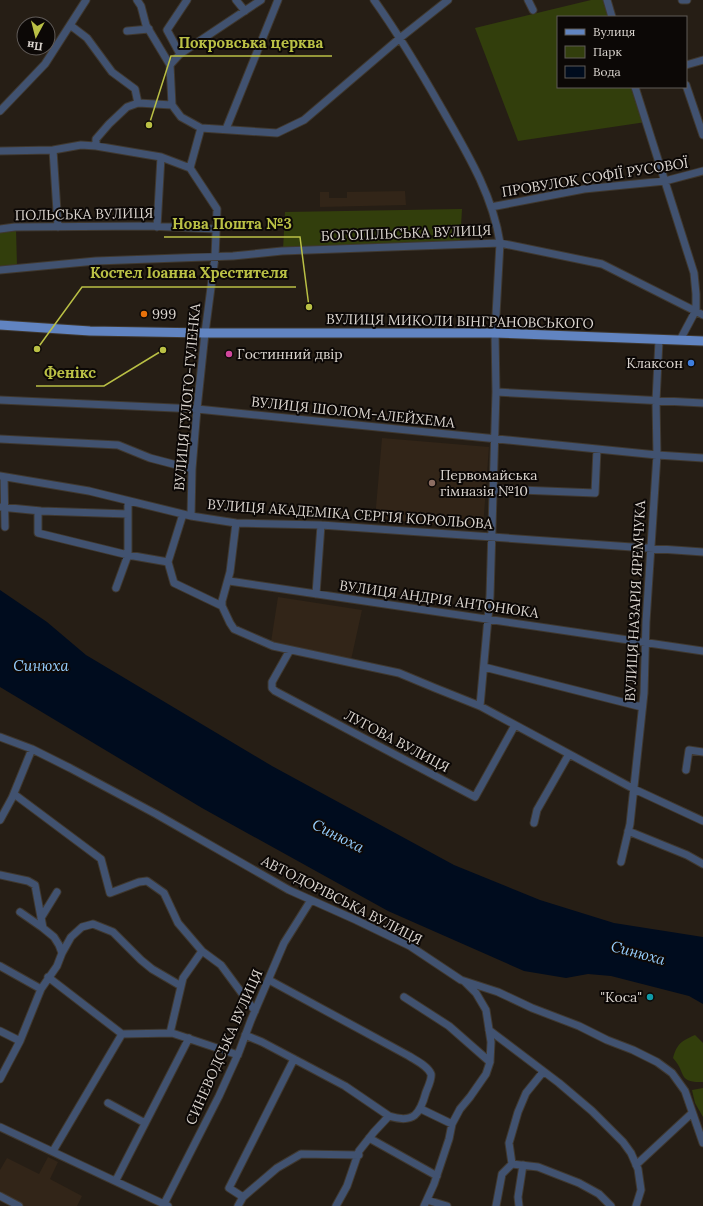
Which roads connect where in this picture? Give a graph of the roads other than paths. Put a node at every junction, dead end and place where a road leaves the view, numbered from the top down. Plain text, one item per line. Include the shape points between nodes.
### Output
1 (86, 0) edge
2 (137, 0) edge
3 (187, 0) edge
4 (236, 0) edge
5 (261, 0) edge
6 (278, 0) edge
7 (374, 0) edge
8 (448, 0) edge
9 (528, 0) edge
10 (607, 0) edge
11 (682, 0) edge
12 (687, 0) edge
13 (533, 10) dead end
14 (245, 11) junction
15 (612, 16) edge
16 (70, 25) junction
17 (149, 29) junction
18 (127, 32) dead end
19 (400, 38) junction
20 (180, 54) junction
21 (703, 60) edge
22 (687, 65) edge
23 (170, 66) junction
24 (635, 88) edge
25 (687, 88) edge
26 (138, 103) junction
27 (172, 105) junction
28 (0, 111) edge
29 (201, 128) junction
30 (226, 129) junction
31 (703, 135) edge
32 (96, 146) junction
33 (53, 150) junction
34 (0, 151) edge
35 (161, 157) junction
36 (190, 168) junction
37 (703, 171) edge
38 (665, 181) junction
39 (491, 207) junction
40 (58, 227) junction
41 (157, 227) junction
42 (0, 229) edge
43 (216, 229) junction
44 (500, 243) junction
45 (215, 257) junction
46 (0, 270) edge
47 (696, 310) junction
48 (703, 314) edge
49 (0, 325) edge
50 (205, 333) junction
51 (495, 333) junction
52 (659, 340) junction
53 (680, 340) junction
54 (703, 341) edge
55 (496, 392) junction
56 (0, 400) edge
57 (656, 401) junction
58 (703, 403) edge
59 (197, 409) junction
60 (0, 439) edge
61 (495, 439) junction
62 (597, 449) junction
63 (657, 455) junction
64 (703, 458) edge
65 (192, 469) junction
66 (2, 477) edge
67 (493, 489) junction
68 (128, 502) junction
69 (2, 507) edge
70 (38, 511) junction
71 (128, 514) junction
72 (182, 514) junction
73 (191, 516) junction
74 (236, 523) junction
75 (321, 525) junction
76 (5, 527) dead end
77 (492, 536) junction
78 (650, 549) junction
79 (703, 552) edge
80 (128, 555) junction
81 (168, 562) junction
82 (229, 581) junction
83 (116, 588) dead end
84 (316, 594) junction
85 (222, 606) junction
86 (488, 618) junction
87 (645, 642) junction
88 (290, 650) junction
89 (703, 651) edge
90 (484, 667) junction
91 (480, 706) junction
92 (642, 707) junction
93 (515, 725) junction
94 (0, 737) edge
95 (32, 749) junction
96 (703, 752) edge
97 (569, 754) junction
98 (686, 770) dead end
99 (634, 789) junction
100 (14, 794) junction
101 (0, 820) edge
102 (703, 821) edge
103 (534, 823) dead end
104 (628, 831) junction
105 (620, 862) dead end
106 (703, 864) edge
107 (0, 875) edge
108 (57, 892) dead end
109 (311, 900) junction
110 (20, 912) dead end
111 (41, 918) junction
112 (43, 928) junction
113 (202, 951) junction
114 (62, 953) junction
115 (0, 966) edge
116 (48, 977) junction
117 (269, 980) junction
118 (465, 982) junction
119 (181, 986) junction
120 (42, 989) junction
121 (404, 997) dead end
122 (255, 1011) junction
123 (490, 1030) junction
124 (0, 1031) edge
125 (170, 1033) junction
126 (122, 1034) junction
127 (245, 1035) junction
128 (189, 1038) junction
129 (20, 1041) junction
130 (238, 1055) junction
131 (294, 1059) junction
132 (490, 1062) junction
133 (543, 1072) junction
134 (0, 1079) edge
135 (108, 1103) dead end
136 (421, 1109) junction
137 (692, 1113) junction
138 (389, 1116) junction
139 (145, 1123) junction
140 (452, 1124) junction
141 (0, 1127) edge
142 (369, 1138) junction
143 (703, 1143) edge
144 (54, 1151) junction
145 (359, 1155) junction
146 (512, 1164) junction
147 (636, 1165) junction
148 (523, 1166) junction
149 (437, 1176) junction
150 (116, 1180) junction
151 (0, 1196) edge
152 (243, 1197) junction
153 (425, 1203) edge
154 (165, 1205) edge
155 (19, 1206) edge
156 (238, 1206) edge
157 (336, 1206) edge
158 (447, 1206) edge
159 (496, 1206) edge
160 (519, 1206) edge
161 (611, 1206) edge
162 (636, 1206) edge

1 - 16 street
2 - 17 street
3 - 20 street via 167,30
4 - 14 street
5 - 14 street
6 - 30 street
7 - 19 street
8 - 19 street
9 - 13 street
10 - 15 street
11 - 12 street
14 - 20 street
16 - 26 street via 87,38 112,72 135,89
16 - 28 street via 45,64
17 - 18 street
17 - 23 street
19 - 30 street via 304,120 277,133
19 - 39 street via 468,152
20 - 23 street
21 - 22 street
23 - 27 street
24 - 38 street
25 - 31 street
26 - 27 street
26 - 32 street via 127,107 109,124 96,139
27 - 29 street via 181,117
29 - 30 street
29 - 36 street
32 - 33 street via 81,145
32 - 35 street
33 - 34 street
33 - 40 street
35 - 36 street
35 - 41 street
36 - 43 street, ВУЛИЦЯ ГУЛОГО-ГУЛЕНКА via 217,209
37 - 38 street, ПРОВУЛОК СОФІЇ РУСОВОЇ
38 - 39 street, ПРОВУЛОК СОФІЇ РУСОВОЇ via 584,189
38 - 47 street via 694,273
39 - 44 street
40 - 41 street, ПОЛЬСЬКА ВУЛИЦЯ
40 - 42 street, ПОЛЬСЬКА ВУЛИЦЯ
41 - 43 street, ПОЛЬСЬКА ВУЛИЦЯ
43 - 45 street, ВУЛИЦЯ ГУЛОГО-ГУЛЕНКА
44 - 45 street, БОГОПІЛЬСЬКА ВУЛИЦЯ via 282,251
44 - 47 street, БОГОПІЛЬСЬКА ВУЛИЦЯ via 602,264
44 - 51 street
45 - 46 street, БОГОПІЛЬСЬКА ВУЛИЦЯ via 96,261
45 - 50 street, ВУЛИЦЯ ГУЛОГО-ГУЛЕНКА
47 - 48 street, БОГОПІЛЬСЬКА ВУЛИЦЯ
47 - 53 street
49 - 50 main road, ВУЛИЦЯ МИКОЛИ ВІНГРАНОВСЬКОГО via 90,331
50 - 51 main road, ВУЛИЦЯ МИКОЛИ ВІНГРАНОВСЬКОГО
50 - 59 street, ВУЛИЦЯ ГУЛОГО-ГУЛЕНКА
51 - 52 main road, ВУЛИЦЯ МИКОЛИ ВІНГРАНОВСЬКОГО
51 - 55 street
52 - 53 main road, ВУЛИЦЯ МИКОЛИ ВІНГРАНОВСЬКОГО
52 - 57 street, ВУЛИЦЯ НАЗАРІЯ ЯРЕМЧУКА
53 - 54 main road, ВУЛИЦЯ МИКОЛИ ВІНГРАНОВСЬКОГО
55 - 57 street
55 - 61 street
56 - 59 street, ВУЛИЦЯ ШОЛОМ-АЛЕЙХЕМА
57 - 58 street
57 - 63 street, ВУЛИЦЯ НАЗАРІЯ ЯРЕМЧУКА
59 - 61 street, ВУЛИЦЯ ШОЛОМ-АЛЕЙХЕМА
59 - 65 street, ВУЛИЦЯ ГУЛОГО-ГУЛЕНКА
60 - 65 street via 118,445 150,458
61 - 62 street, ВУЛИЦЯ ШОЛОМ-АЛЕЙХЕМА
61 - 67 street
62 - 63 street, ВУЛИЦЯ ШОЛОМ-АЛЕЙХЕМА
62 - 67 street via 594,492
63 - 64 street, ВУЛИЦЯ ШОЛОМ-АЛЕЙХЕМА
63 - 78 street, ВУЛИЦЯ НАЗАРІЯ ЯРЕМЧУКА
65 - 73 street, ВУЛИЦЯ ГУЛОГО-ГУЛЕНКА
66 - 68 street, ВУЛИЦЯ АКАДЕМІКА СЕРГІЯ КОРОЛЬОВА via 89,491
66 - 69 street
67 - 77 street
68 - 71 street
68 - 72 street, ВУЛИЦЯ АКАДЕМІКА СЕРГІЯ КОРОЛЬОВА
69 - 70 street
69 - 76 street
70 - 71 street
70 - 80 street via 38,533
71 - 80 street
72 - 73 street, ВУЛИЦЯ АКАДЕМІКА СЕРГІЯ КОРОЛЬОВА
72 - 81 street
73 - 74 street, ВУЛИЦЯ АКАДЕМІКА СЕРГІЯ КОРОЛЬОВА
74 - 75 street, ВУЛИЦЯ АКАДЕМІКА СЕРГІЯ КОРОЛЬОВА
74 - 82 street
75 - 77 street, ВУЛИЦЯ АКАДЕМІКА СЕРГІЯ КОРОЛЬОВА
75 - 84 street
77 - 78 street, ВУЛИЦЯ АКАДЕМІКА СЕРГІЯ КОРОЛЬОВА
77 - 86 street
78 - 79 street, ВУЛИЦЯ АКАДЕМІКА СЕРГІЯ КОРОЛЬОВА
78 - 87 street, ВУЛИЦЯ НАЗАРІЯ ЯРЕМЧУКА
80 - 81 street
80 - 83 street
81 - 85 street via 174,582
82 - 84 street, ВУЛИЦЯ АНДРІЯ АНТОНЮКА
82 - 85 street
84 - 86 street, ВУЛИЦЯ АНДРІЯ АНТОНЮКА
85 - 88 street via 234,629 273,646
86 - 87 street, ВУЛИЦЯ АНДРІЯ АНТОНЮКА
86 - 90 street
87 - 89 street, ВУЛИЦЯ АНДРІЯ АНТОНЮКА
87 - 92 street, ВУЛИЦЯ НАЗАРІЯ ЯРЕМЧУКА
88 - 91 street via 399,673
88 - 93 street, ЛУГОВА ВУЛИЦЯ via 272,682 275,691 475,797
90 - 91 street
90 - 92 street
91 - 93 street
92 - 99 street, ВУЛИЦЯ НАЗАРІЯ ЯРЕМЧУКА
93 - 97 street
94 - 95 street, АВТОДОРІВСЬКА ВУЛИЦЯ
95 - 100 street
95 - 109 street, АВТОДОРІВСЬКА ВУЛИЦЯ
96 - 98 street via 689,750
97 - 99 street
97 - 103 street via 537,810
99 - 102 street
99 - 104 street, ВУЛИЦЯ НАЗАРІЯ ЯРЕМЧУКА
100 - 101 street
100 - 113 street via 101,859 110,893 147,881 164,893 178,923
104 - 105 street, ВУЛИЦЯ НАЗАРІЯ ЯРЕМЧУКА
104 - 106 street
107 - 111 street via 35,885
108 - 111 street
109 - 117 street, СИНЕВОДСЬКА ВУЛИЦЯ via 284,943
109 - 118 street, АВТОДОРІВСЬКА ВУЛИЦЯ via 410,946
110 - 112 street
111 - 112 street
112 - 114 street via 54,937
113 - 119 street via 183,978
113 - 122 street via 221,965
114 - 116 street via 57,966
114 - 119 street via 76,932 93,924 113,932 152,969
115 - 120 street
116 - 120 street
116 - 126 street
117 - 122 street, СИНЕВОДСЬКА ВУЛИЦЯ
117 - 136 street via 427,1068 430,1079
118 - 123 street, АВТОДОРІВСЬКА ВУЛИЦЯ via 476,993 486,1010
118 - 137 street via 498,992 657,1062 672,1073 685,1091
119 - 125 street
120 - 129 street
121 - 132 street via 450,1026
122 - 127 street, СИНЕВОДСЬКА ВУЛИЦЯ
123 - 132 street, АВТОДОРІВСЬКА ВУЛИЦЯ
123 - 133 street
124 - 129 street
125 - 126 street
125 - 128 street
126 - 144 street
127 - 130 street, СИНЕВОДСЬКА ВУЛИЦЯ
127 - 131 street
128 - 130 street
128 - 139 street
129 - 134 street
130 - 154 street, СИНЕВОДСЬКА ВУЛИЦЯ
131 - 138 street via 345,1086
131 - 152 street via 229,1188
132 - 140 street via 486,1074
133 - 146 street via 526,1093 518,1112 509,1143
133 - 147 street via 592,1111 623,1142
135 - 139 street
136 - 138 street via 408,1118
136 - 140 street
137 - 143 street
137 - 147 street
138 - 142 street
139 - 150 street
140 - 149 street
141 - 144 street
142 - 145 street via 359,1151
142 - 149 street
144 - 150 street
145 - 152 street via 301,1154 277,1168
145 - 157 street
146 - 148 street
146 - 159 street via 502,1174
147 - 162 street via 641,1190
148 - 160 street
148 - 161 street via 538,1167 579,1183 599,1194
149 - 153 street
150 - 154 street
151 - 155 street
152 - 156 street
153 - 158 street

